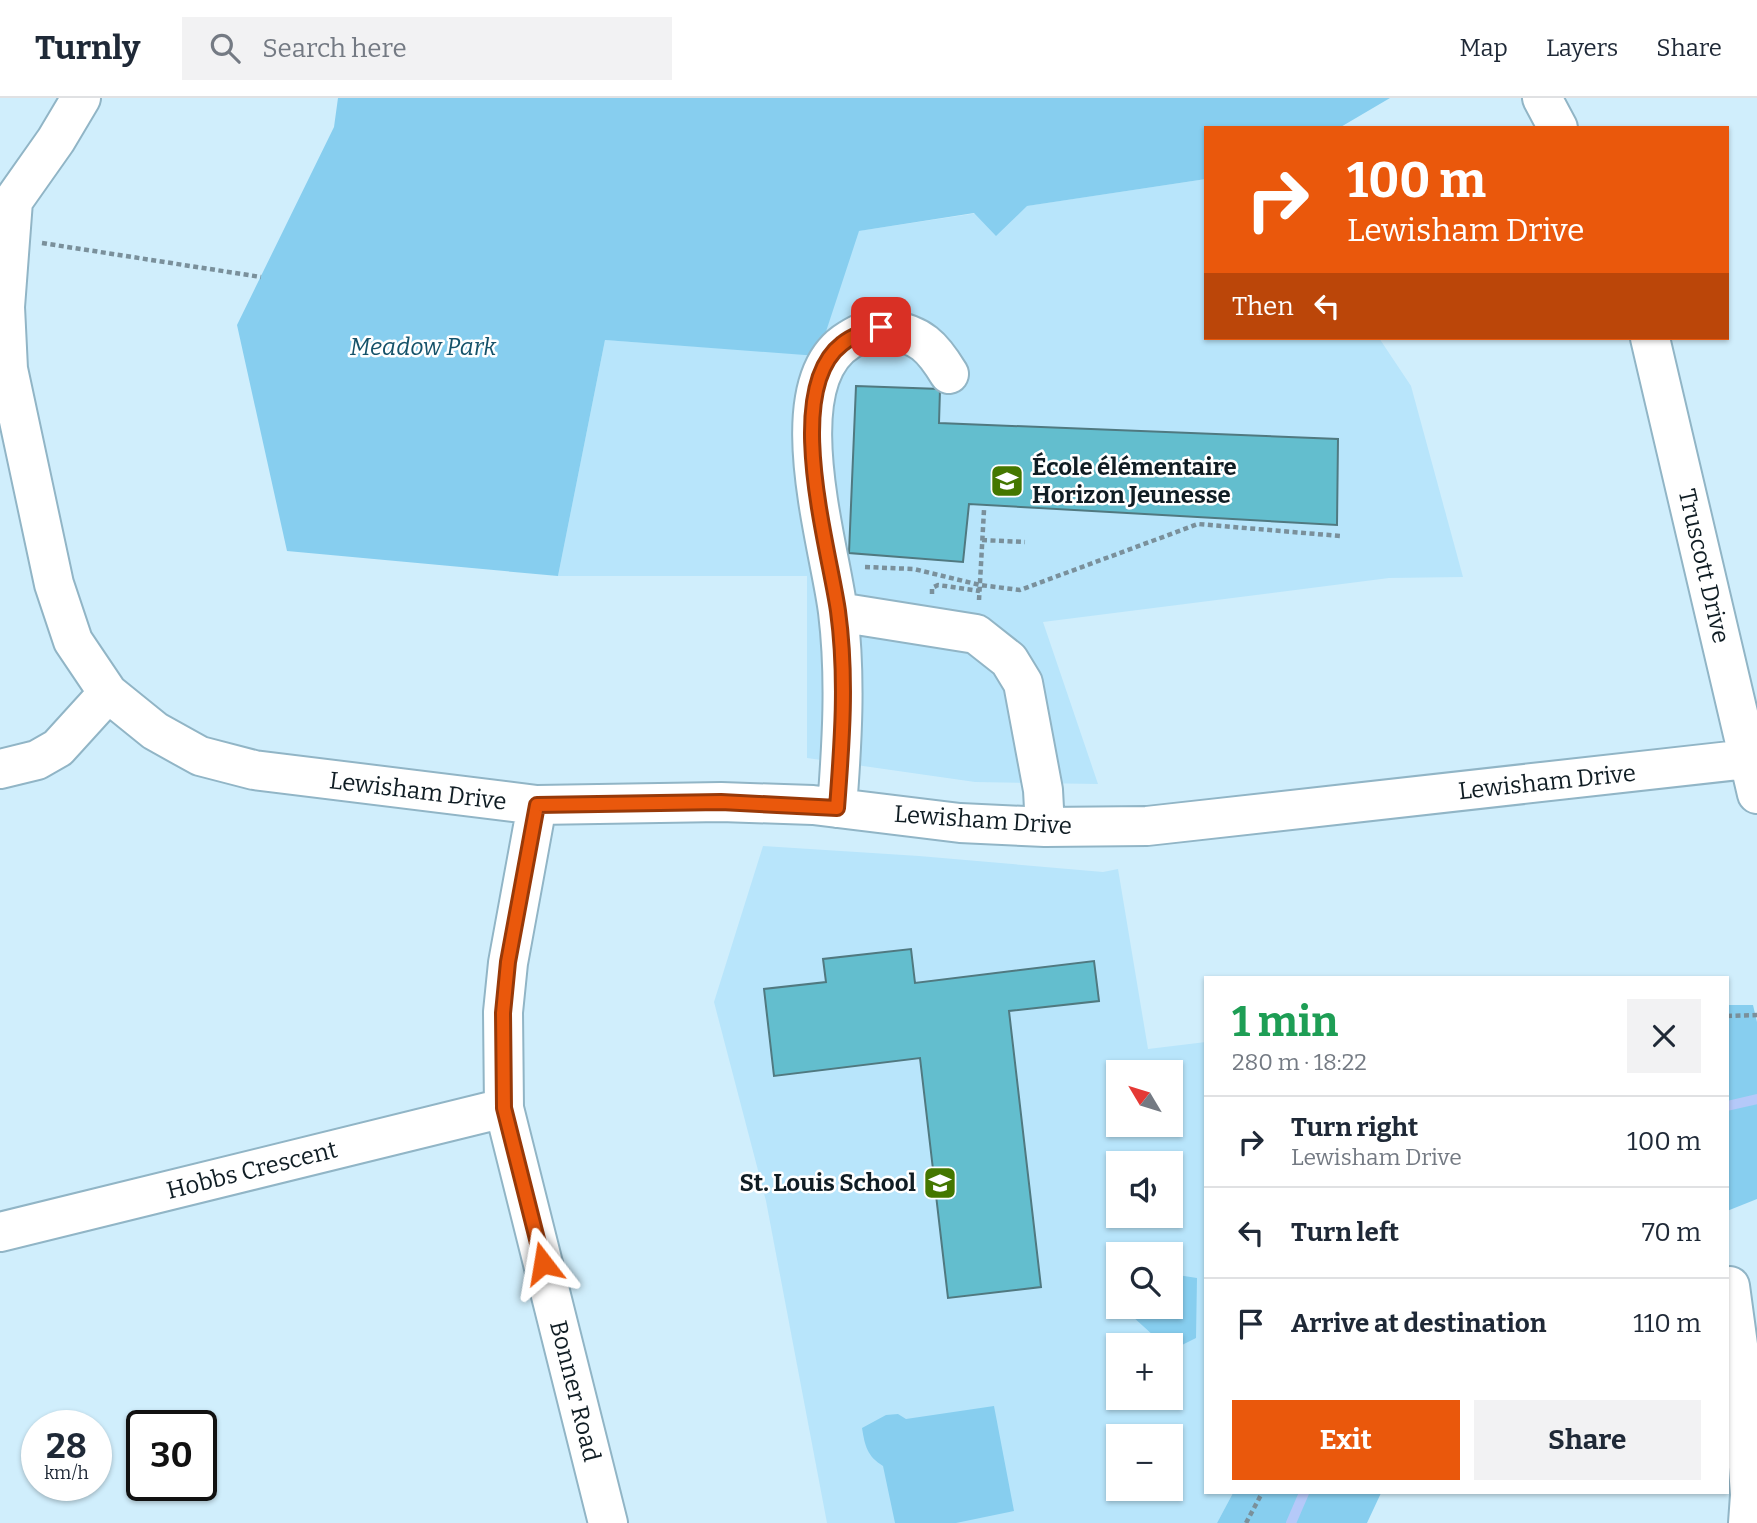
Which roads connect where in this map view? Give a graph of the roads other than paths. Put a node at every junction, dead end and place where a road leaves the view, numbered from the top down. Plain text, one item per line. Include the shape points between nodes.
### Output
1 (81, 98) edge
2 (1542, 98) edge
3 (1557, 126) edge
4 (8, 212) edge
5 (1650, 340) edge
6 (949, 374) dead end
7 (838, 612) junction
8 (108, 693) junction
9 (0, 769) edge
10 (1754, 770) edge
11 (537, 805) junction
12 (837, 808) junction
13 (1045, 827) junction
14 (504, 1108) junction
15 (0, 1231) edge
16 (1730, 1286) dead end
17 (608, 1523) edge
18 (1748, 1523) edge

1 - 4 street
2 - 3 street
4 - 8 street, Lewisham Drive via 8,369 54,584 73,641
5 - 10 street, Truscott Drive
6 - 7 street via 935,351 911,333 881,327 840,345 821,372 811,418 818,509
7 - 12 street via 844,723
7 - 13 street via 976,634 1010,660 1023,683 1043,790
8 - 9 street via 58,748 37,760
8 - 11 street, Lewisham Drive via 155,731 200,756 254,770
10 - 13 street, Lewisham Drive via 1147,826
11 - 12 street, Lewisham Drive via 721,802
11 - 14 street, Bonner Road via 508,962 503,1013
12 - 13 street, Lewisham Drive via 960,823
14 - 15 street, Hobbs Crescent
14 - 17 street, Bonner Road
16 - 18 street via 1741,1367

